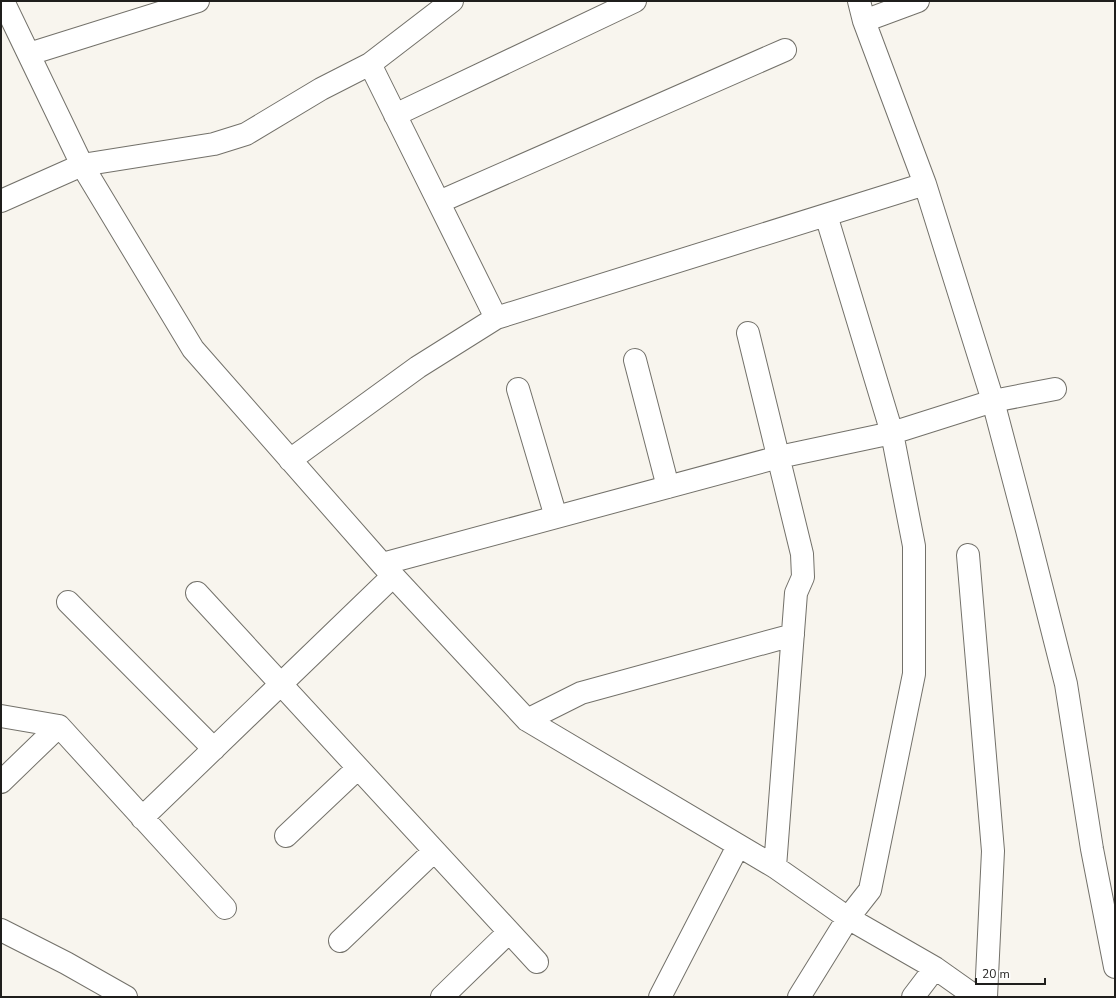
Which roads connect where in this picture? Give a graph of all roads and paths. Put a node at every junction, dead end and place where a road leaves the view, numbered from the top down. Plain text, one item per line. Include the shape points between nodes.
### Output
1 (3, 1) edge
2 (198, 1) edge
3 (452, 1) edge
4 (635, 1) edge
5 (918, 1) edge
6 (602, 8) edge
7 (861, 11) edge
8 (785, 50) dead end
9 (28, 54) junction
10 (370, 64) junction
11 (396, 114) junction
12 (82, 165) junction
13 (925, 184) junction
14 (1, 201) edge
15 (439, 202) junction
16 (826, 215) junction
17 (496, 318) junction
18 (748, 333) dead end
19 (635, 360) dead end
20 (518, 389) dead end
21 (1054, 389) dead end
22 (993, 401) junction
23 (892, 432) junction
24 (779, 457) junction
25 (290, 460) junction
26 (668, 487) junction
27 (556, 517) junction
28 (968, 555) dead end
29 (387, 570) junction
30 (197, 593) dead end
31 (68, 602) dead end
32 (793, 635) junction
33 (282, 684) junction
34 (1, 716) edge
35 (527, 720) junction
36 (59, 726) junction
37 (214, 749) junction
38 (358, 768) junction
39 (1, 782) edge
40 (142, 818) junction
41 (286, 836) dead end
42 (738, 846) junction
43 (434, 851) junction
44 (775, 868) junction
45 (225, 908) dead end
46 (848, 918) junction
47 (1, 930) edge
48 (509, 932) junction
49 (340, 941) dead end
50 (537, 962) dead end
51 (1115, 967) edge
52 (934, 968) junction
53 (126, 997) edge
54 (442, 997) edge
55 (660, 997) edge
56 (799, 997) edge
57 (913, 997) edge
58 (976, 997) edge
59 (986, 997) edge

1 - 9 street
2 - 9 street
3 - 10 street
4 - 6 street
5 - 7 street
6 - 11 street
7 - 13 street
8 - 15 street
9 - 12 street
10 - 11 street
10 - 12 street via 321,89 246,134 214,144
11 - 15 street
12 - 14 street
12 - 25 street via 193,349
13 - 16 street
13 - 22 street
15 - 17 street
16 - 17 street
16 - 23 street
17 - 25 street via 418,367
18 - 24 street
19 - 26 street
20 - 27 street
21 - 22 street
22 - 23 street
22 - 51 street via 1066,684 1092,849
23 - 24 street
23 - 46 street via 914,546 914,674 870,890
24 - 26 street
24 - 32 street via 802,554 803,577 796,593
25 - 29 street
26 - 27 street
27 - 29 street
28 - 59 street via 993,851
29 - 33 street
29 - 35 street
30 - 33 street
31 - 37 street
32 - 35 street via 581,693
32 - 44 street
33 - 37 street
33 - 38 street
34 - 36 street
35 - 42 street
36 - 39 street
36 - 40 street
37 - 40 street
38 - 41 street
38 - 43 street
40 - 45 street
42 - 44 street
42 - 55 street
43 - 48 street
43 - 49 street
44 - 46 street
46 - 52 street
46 - 56 street
47 - 53 street
48 - 50 street
48 - 54 street
52 - 57 street
52 - 58 street

